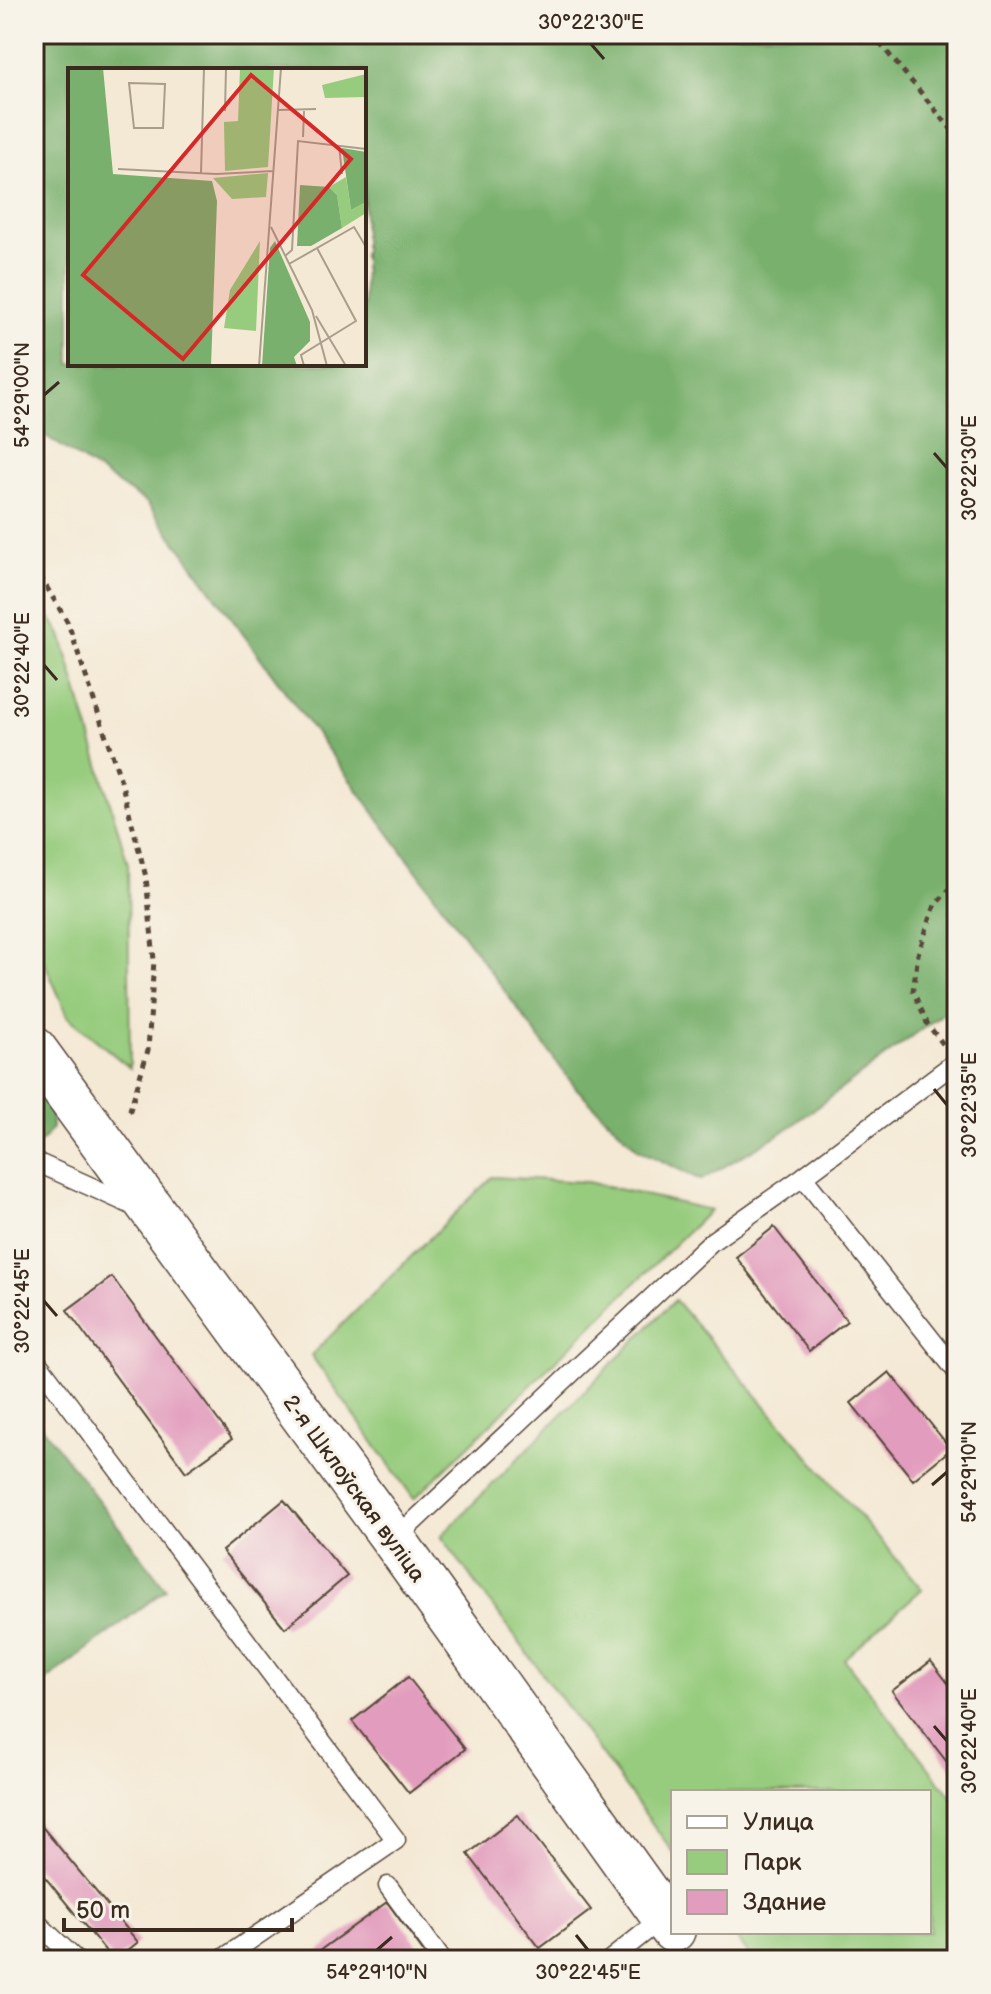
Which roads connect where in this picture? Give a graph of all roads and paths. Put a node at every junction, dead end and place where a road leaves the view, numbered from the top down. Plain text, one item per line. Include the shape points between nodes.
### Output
1 (872, 34) edge
2 (957, 136) edge
3 (34, 566) edge
4 (957, 881) edge
5 (34, 1049) edge
6 (957, 1061) edge
7 (96, 1135) junction
8 (34, 1161) edge
9 (803, 1177) junction
10 (153, 1214) junction
11 (34, 1358) edge
12 (957, 1372) edge
13 (394, 1540) junction
14 (388, 1886) dead end
15 (34, 1920) edge
16 (670, 1927) edge
17 (675, 1934) edge
18 (76, 1960) edge
19 (221, 1960) edge
20 (442, 1960) edge
21 (610, 1960) edge
22 (695, 1960) edge

1 - 2 path
3 - 7 path via 68,623 121,781 146,877 154,960 148,1050 130,1110
4 - 6 path via 935,905 918,954 913,991 928,1025
5 - 7 street, 2-я Шклоўская вуліца
6 - 9 lane
7 - 10 street, 2-я Шклоўская вуліца
8 - 10 lane
9 - 12 lane
9 - 13 lane via 711,1242
10 - 13 street, 2-я Шклоўская вуліца
11 - 19 lane via 396,1840
13 - 16 street, 2-я Шклоўская вуліца
14 - 20 lane
15 - 18 lane
16 - 21 lane
17 - 22 street, 2-я Шклоўская вуліца

